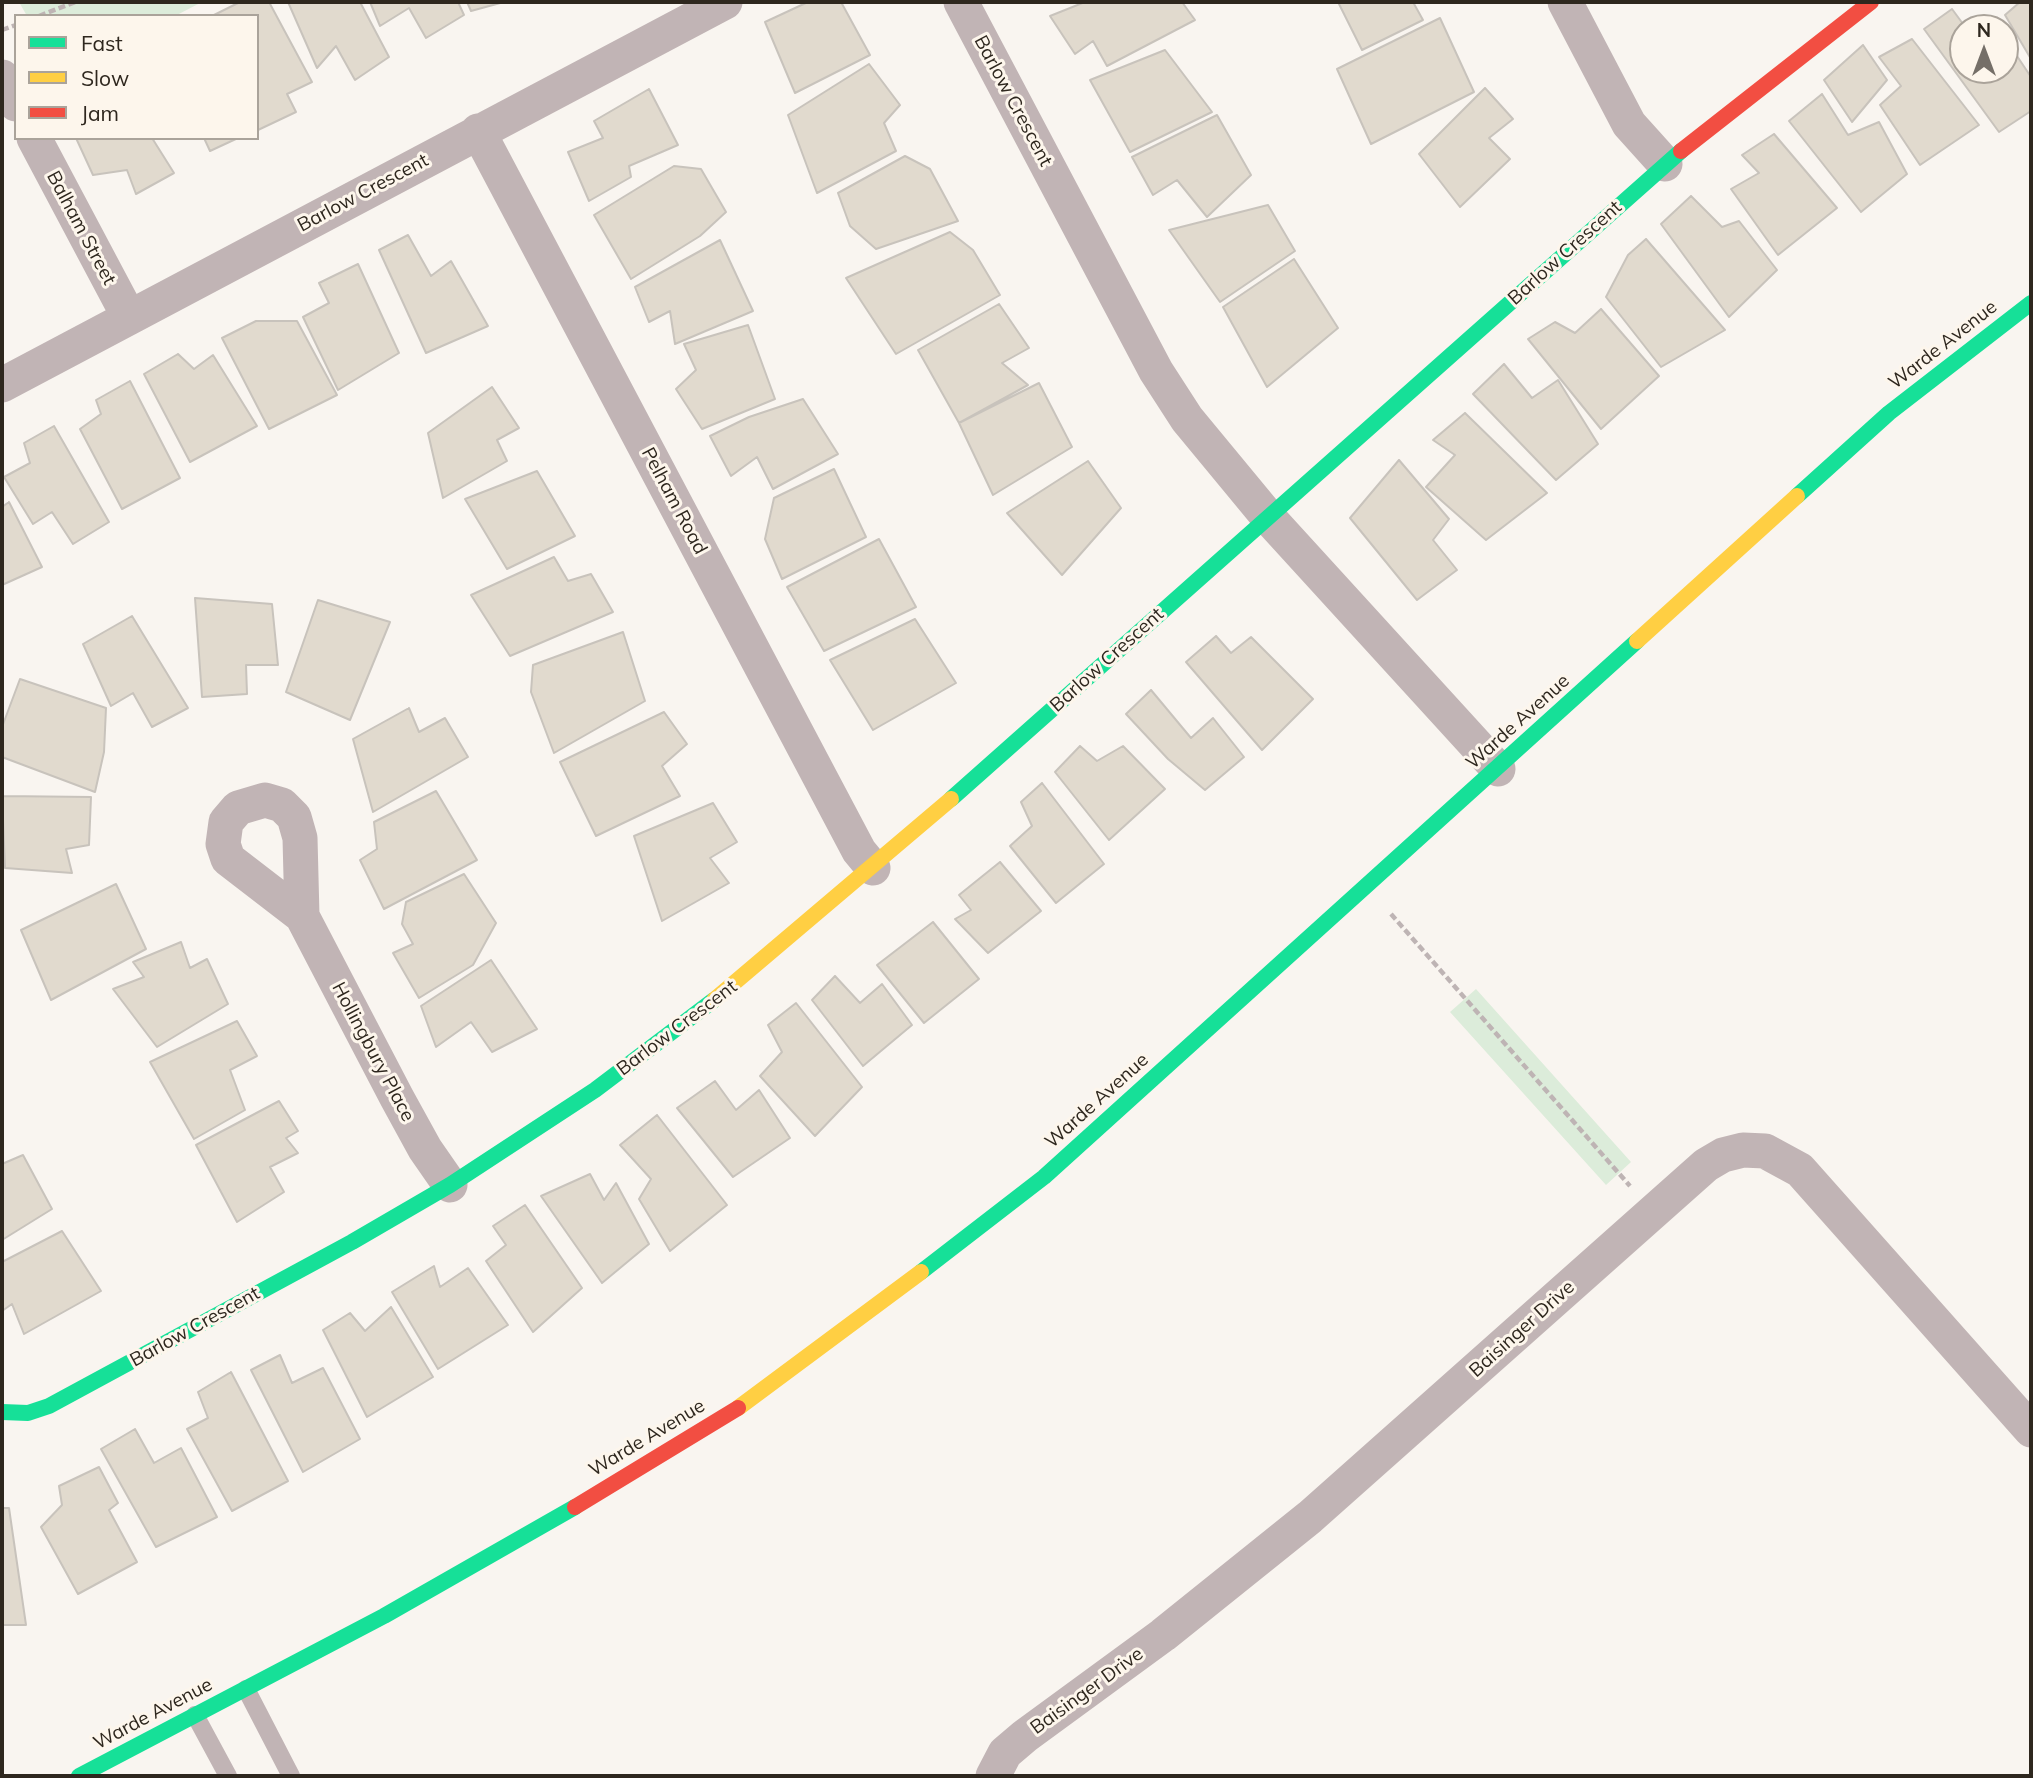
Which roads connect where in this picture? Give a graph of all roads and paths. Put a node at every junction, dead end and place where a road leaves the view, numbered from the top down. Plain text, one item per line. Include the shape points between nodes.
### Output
1 (75, 2) edge
2 (725, 2) edge
3 (961, 2) edge
4 (1565, 2) edge
5 (1871, 2) edge
6 (44, 14) edge
7 (2, 77) edge
8 (14, 100) edge
9 (478, 131) junction
10 (35, 140) edge
11 (1665, 164) junction
12 (2031, 303) edge
13 (129, 317) junction
14 (2, 385) edge
15 (1268, 517) junction
16 (1498, 769) junction
17 (873, 868) junction
18 (1367, 887) junction
19 (302, 916) dead end
20 (450, 1185) junction
21 (1653, 1213) junction
22 (2, 1412) edge
23 (2031, 1430) edge
24 (246, 1689) junction
25 (195, 1715) junction
26 (79, 1776) edge
27 (228, 1776) edge
28 (291, 1776) edge
29 (993, 1776) edge

1 - 6 path
2 - 9 street, Barlow Crescent
3 - 15 street, Barlow Crescent via 1156,371 1187,419
4 - 11 street via 1629,124
5 - 11 main road, Barlow Crescent
7 - 8 street
9 - 13 street, Barlow Crescent
9 - 17 street, Pelham Road via 853,839
10 - 13 street, Balham Street
11 - 15 main road, Barlow Crescent
12 - 16 main road, Warde Avenue via 1889,413
13 - 14 street, Barlow Crescent
15 - 16 street, Barlow Crescent
15 - 17 main road, Barlow Crescent
16 - 18 main road, Warde Avenue
17 - 20 main road, Barlow Crescent via 668,1036
18 - 21 path
18 - 24 main road, Warde Avenue via 1044,1177 752,1399 578,1505
19 - 20 street, Hollingbury Place via 403,1108
20 - 22 main road, Barlow Crescent via 50,1406 28,1413
21 - 23 street, Baisinger Drive via 1723,1155 1765,1151 1784,1159 1801,1170
21 - 29 street, Baisinger Drive via 1310,1517 1005,1753
24 - 25 main road, Warde Avenue
24 - 28 lane
25 - 26 main road, Warde Avenue
25 - 27 lane

